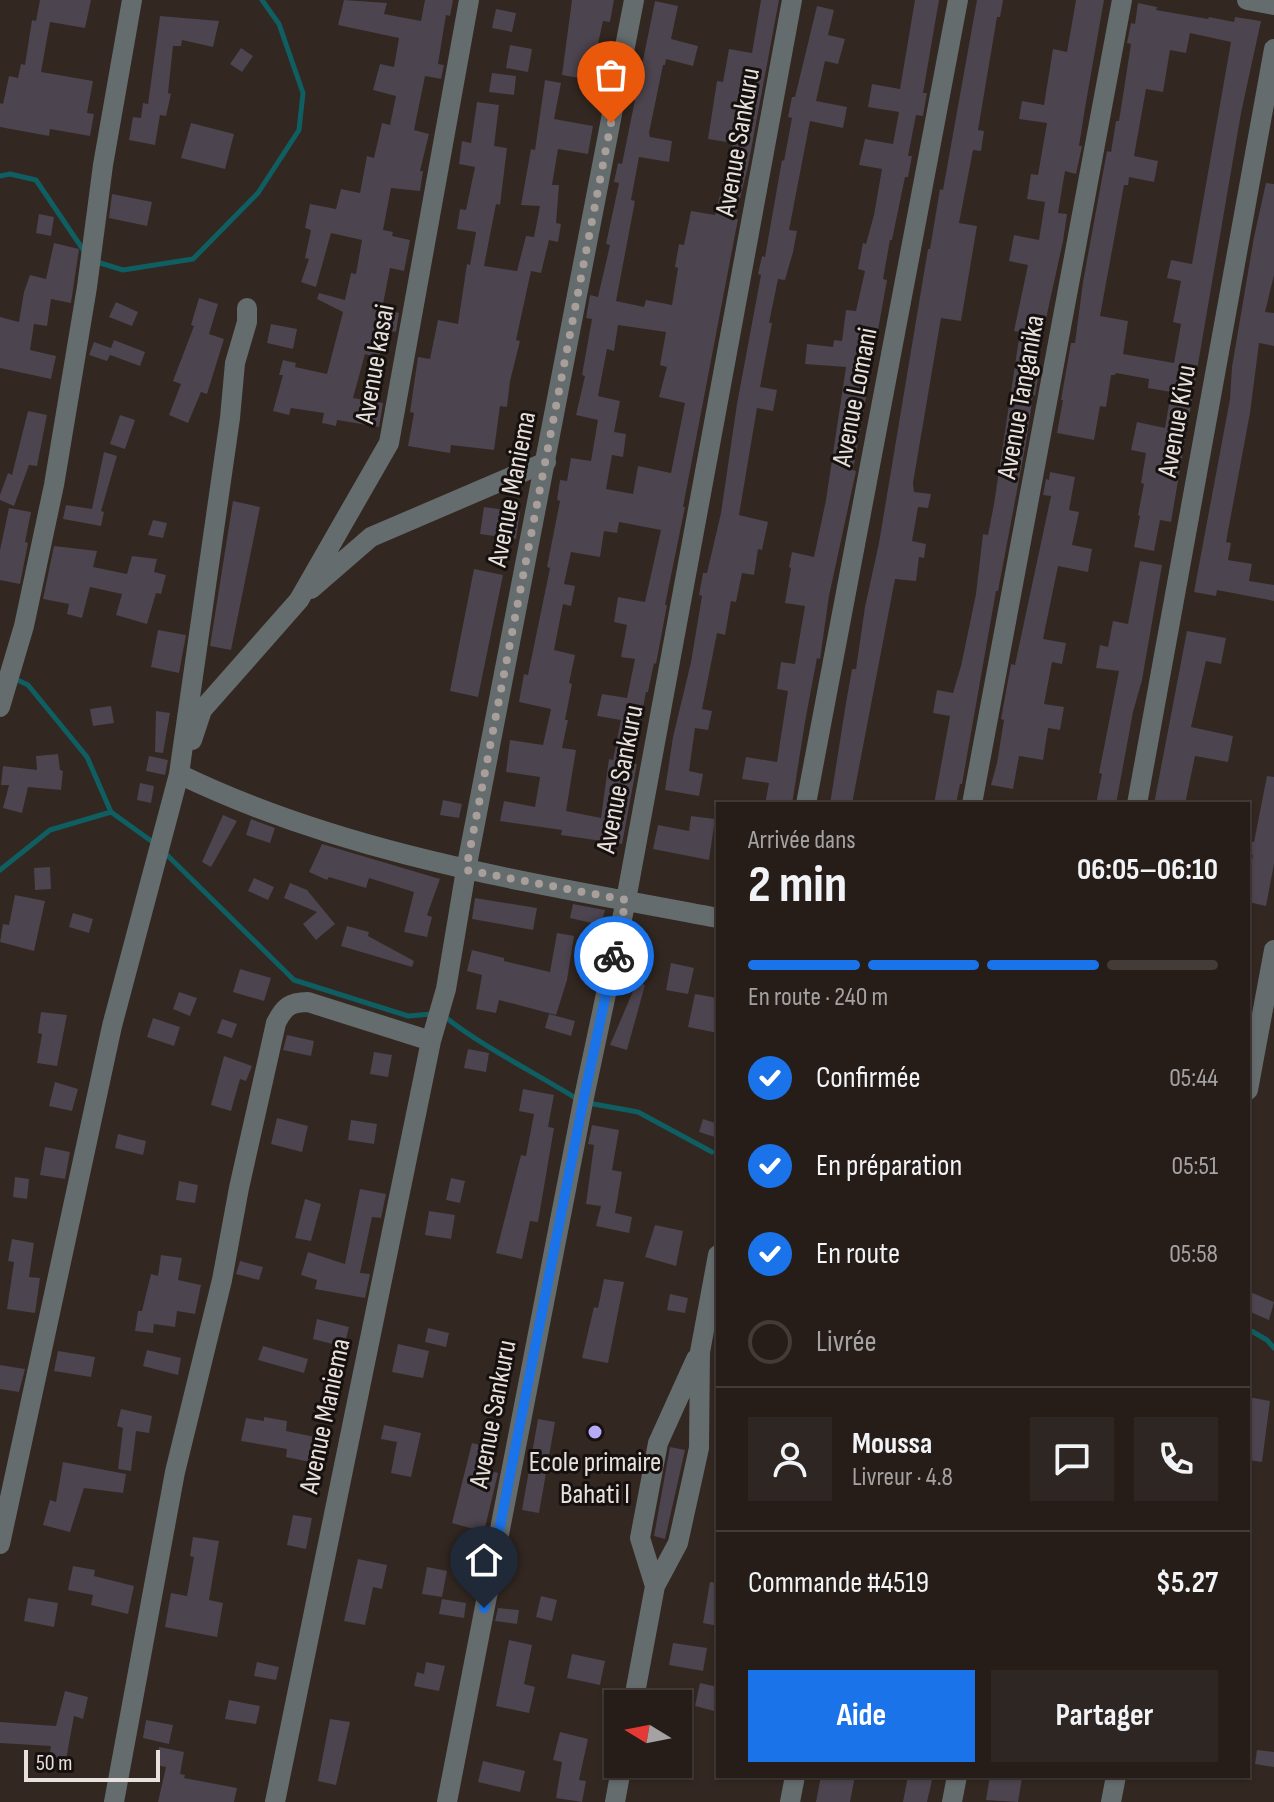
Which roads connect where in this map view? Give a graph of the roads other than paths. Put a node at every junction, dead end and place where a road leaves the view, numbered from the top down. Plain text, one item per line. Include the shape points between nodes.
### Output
1 (132, 0) edge
2 (469, 0) edge
3 (634, 0) edge
4 (792, 0) edge
5 (958, 0) edge
6 (1122, 0) edge
7 (1247, 0) edge
8 (1274, 5) edge
9 (1274, 49) edge
10 (247, 308) dead end
11 (546, 462) junction
12 (299, 600) junction
13 (0, 707) edge
14 (179, 774) junction
15 (806, 802) edge
16 (972, 802) edge
17 (1137, 802) edge
18 (466, 870) junction
19 (626, 900) junction
20 (716, 918) edge
21 (1274, 950) edge
22 (1262, 1014) edge
23 (431, 1041) junction
24 (1250, 1079) edge
25 (716, 1266) edge
26 (700, 1352) junction
27 (0, 1544) edge
28 (655, 1586) junction
29 (636, 1690) edge
30 (619, 1778) edge
31 (795, 1778) edge
32 (957, 1778) edge
33 (1116, 1778) edge
34 (114, 1802) edge
35 (275, 1802) edge
36 (447, 1802) edge
37 (615, 1802) edge
38 (790, 1802) edge
39 (952, 1802) edge
40 (1111, 1802) edge

1 - 13 street via 54,485 24,626
2 - 12 street, Avenue kasai via 389,443
3 - 11 street, Avenue Maniema
4 - 19 street, Avenue Sankuru
5 - 15 street, Avenue Lomani
6 - 16 street, Avenue Tanganika
7 - 8 street
9 - 17 street, Avenue Kivu
10 - 14 street
11 - 12 street via 371,537
11 - 18 street, Avenue Maniema
12 - 14 street, Avenue kasai via 202,710
14 - 18 street via 272,815
14 - 27 street via 112,1026
18 - 19 street
18 - 23 street, Avenue Maniema via 446,989
19 - 20 street
19 - 36 street, Avenue Sankuru
21 - 22 street
22 - 24 street
23 - 34 street via 308,1002 283,1008 276,1023 175,1472
23 - 35 street, Avenue Maniema
25 - 26 street
26 - 28 street via 699,1448 678,1543
26 - 28 street via 658,1443 640,1538
28 - 29 street
30 - 37 street
31 - 38 street
32 - 39 street
33 - 40 street

